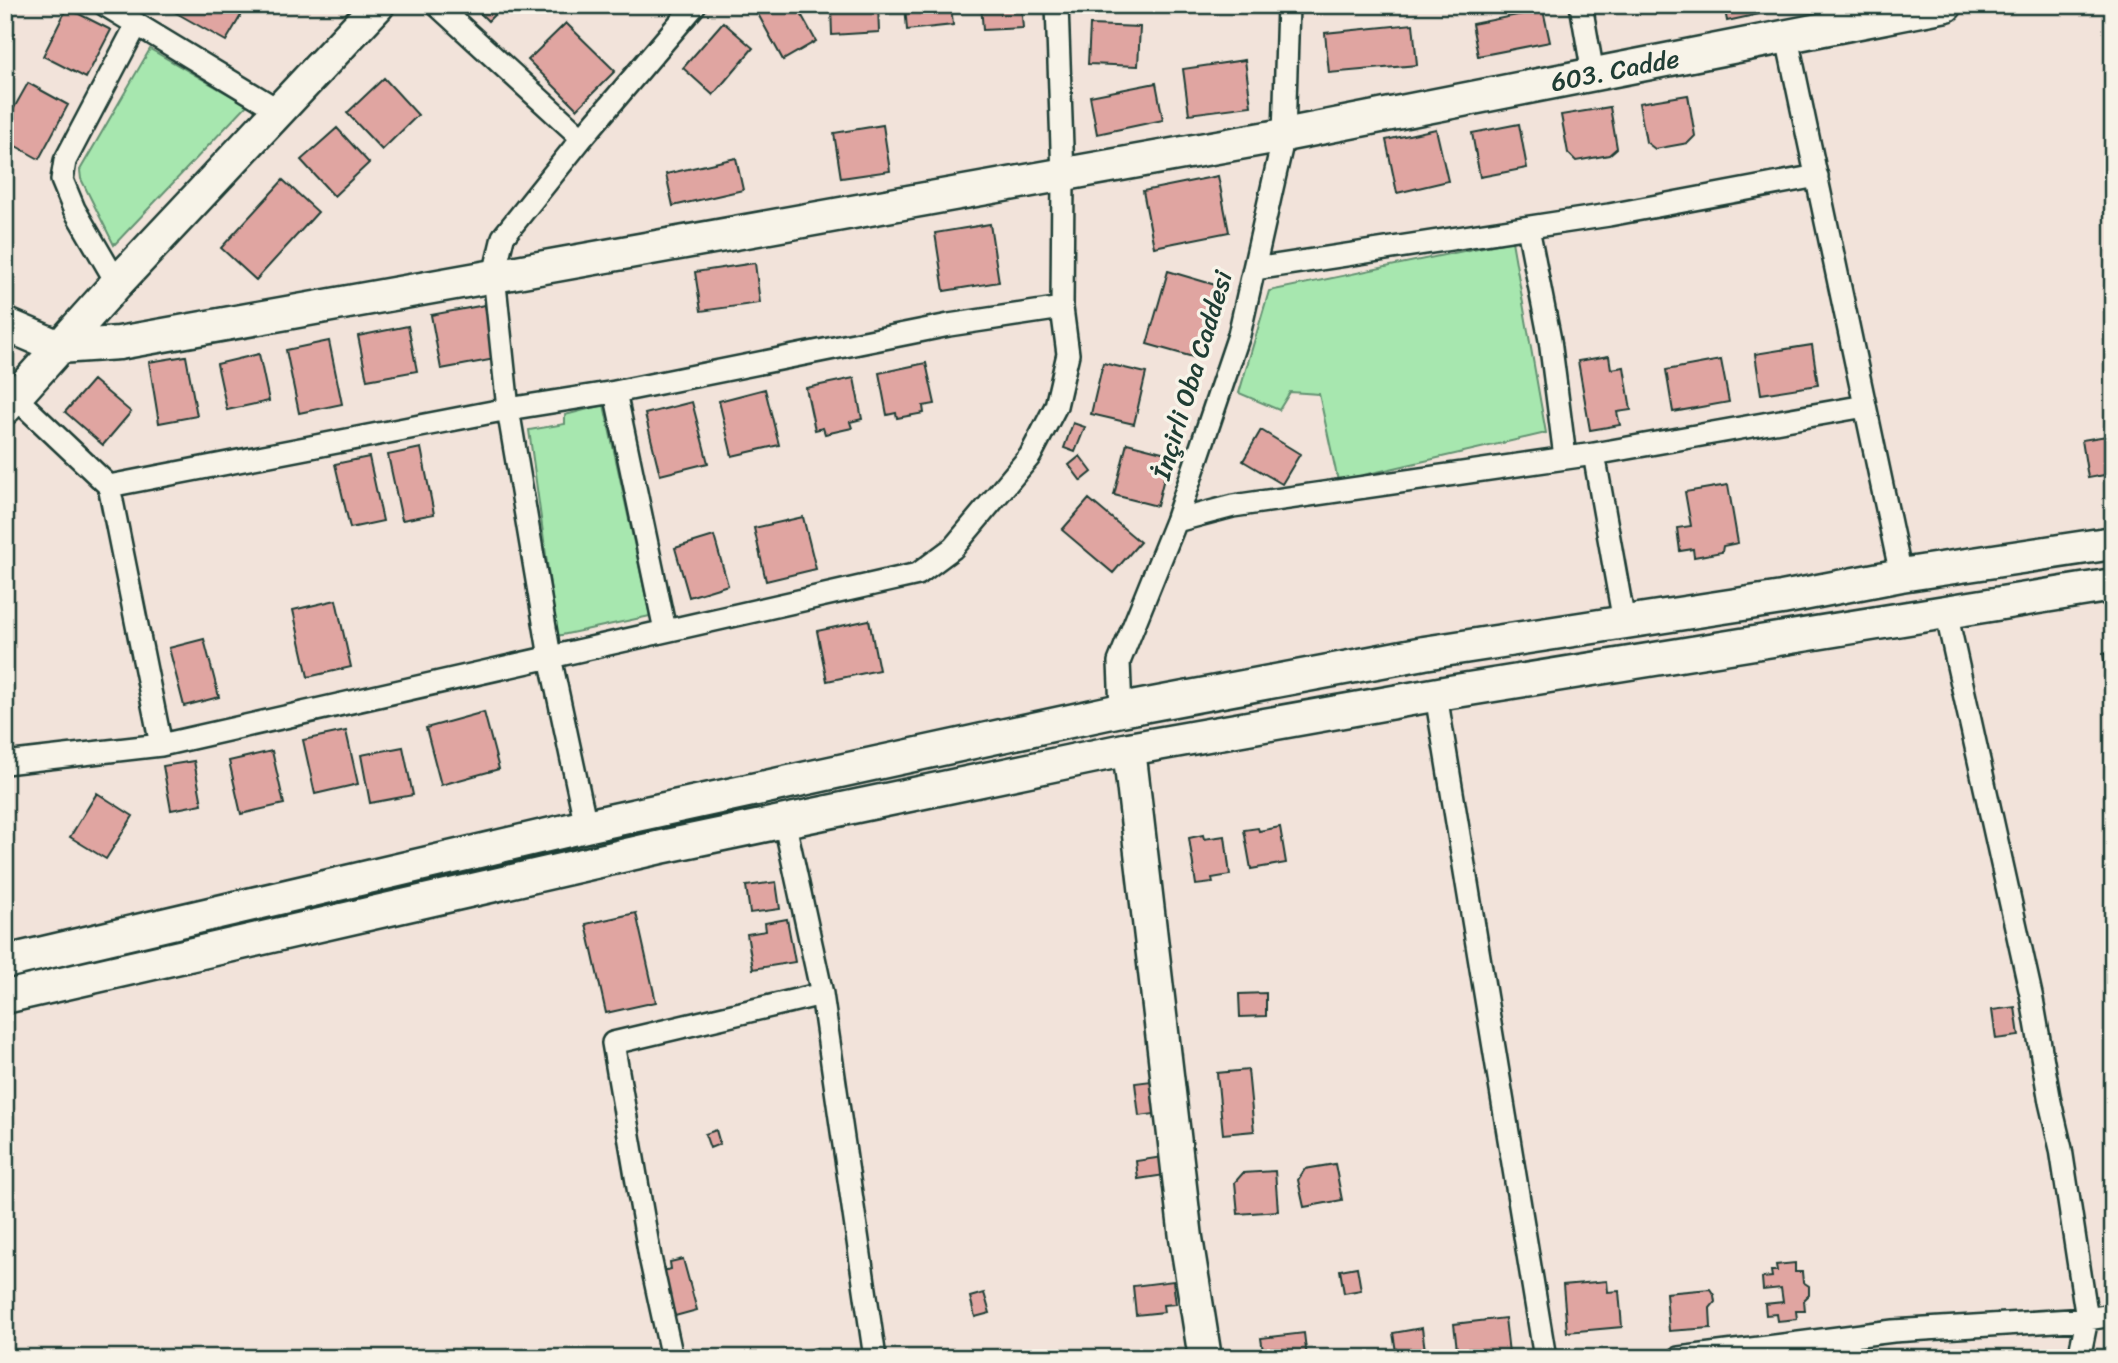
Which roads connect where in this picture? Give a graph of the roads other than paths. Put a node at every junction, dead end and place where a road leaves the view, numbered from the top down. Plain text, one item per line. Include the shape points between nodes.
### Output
1 (106, 5) edge
2 (378, 5) edge
3 (437, 5) edge
4 (695, 5) edge
5 (1058, 5) edge
6 (1288, 5) edge
7 (1581, 5) edge
8 (1946, 5) edge
9 (1890, 11) edge
10 (137, 23) junction
11 (1787, 38) junction
12 (1593, 74) junction
13 (278, 110) junction
14 (1284, 135) junction
15 (582, 138) junction
16 (1063, 176) junction
17 (1817, 176) junction
18 (1528, 228) junction
19 (1254, 269) junction
20 (494, 275) junction
21 (117, 283) junction
22 (1062, 308) junction
23 (5, 324) edge
24 (59, 347) junction
25 (615, 392) junction
26 (10, 402) edge
27 (1865, 407) junction
28 (508, 409) junction
29 (1594, 454) junction
30 (1565, 457) junction
31 (109, 486) junction
32 (1176, 521) junction
33 (2113, 543) edge
34 (1901, 575) junction
35 (2113, 584) edge
36 (1946, 612) junction
37 (1624, 622) junction
38 (665, 630) junction
39 (550, 657) junction
40 (1436, 695) junction
41 (1121, 710) junction
42 (161, 745) junction
43 (1129, 749) junction
44 (5, 763) edge
45 (784, 820) junction
46 (586, 826) junction
47 (5, 962) edge
48 (822, 994) junction
49 (5, 997) edge
50 (2113, 1315) edge
51 (2087, 1319) junction
52 (1791, 1351) edge
53 (672, 1358) edge
54 (875, 1358) edge
55 (1205, 1358) edge
56 (1545, 1358) edge
57 (1679, 1358) edge
58 (2078, 1358) edge

1 - 10 street
2 - 13 main road
3 - 15 street
4 - 15 street
5 - 16 street
6 - 14 street, İnçirli Oba Caddesi
7 - 12 street
8 - 9 main road, 603. Cadde
9 - 11 main road, 603. Cadde
10 - 13 street
10 - 21 street via 65,161 62,180
11 - 12 main road, 603. Cadde
11 - 17 street
12 - 14 main road, 603. Cadde
13 - 21 main road
14 - 16 main road, 603. Cadde
14 - 19 street, İnçirli Oba Caddesi
15 - 20 street via 503,237
16 - 20 main road, 603. Cadde
16 - 22 street
17 - 18 street
17 - 27 street
18 - 19 street
18 - 30 street via 1550,341
19 - 32 street, İnçirli Oba Caddesi via 1239,335
20 - 24 main road, 603. Cadde via 119,342
20 - 28 street
21 - 24 main road
22 - 25 street via 949,325
22 - 38 street via 1068,354 1056,406 1030,456 953,548 918,575
23 - 24 main road
24 - 26 main road
25 - 28 street
25 - 38 street
26 - 31 street
27 - 29 street
27 - 34 street
28 - 31 street
28 - 39 street
29 - 30 street
29 - 37 street
30 - 32 street via 1233,506
31 - 42 street
32 - 41 street, İnçirli Oba Caddesi via 1119,662
33 - 34 main road
34 - 37 main road
35 - 36 main road
36 - 40 main road
36 - 51 street via 2036,1020
37 - 41 main road via 1423,653
38 - 39 street
39 - 42 street
39 - 46 street
40 - 43 main road
40 - 56 street
41 - 46 main road
42 - 44 street
43 - 45 main road
43 - 55 main road via 1186,1238
45 - 48 street
45 - 49 main road
46 - 47 main road
48 - 53 street via 613,1043
48 - 54 street
50 - 51 street
51 - 52 street via 1893,1331
51 - 58 street
52 - 57 street

